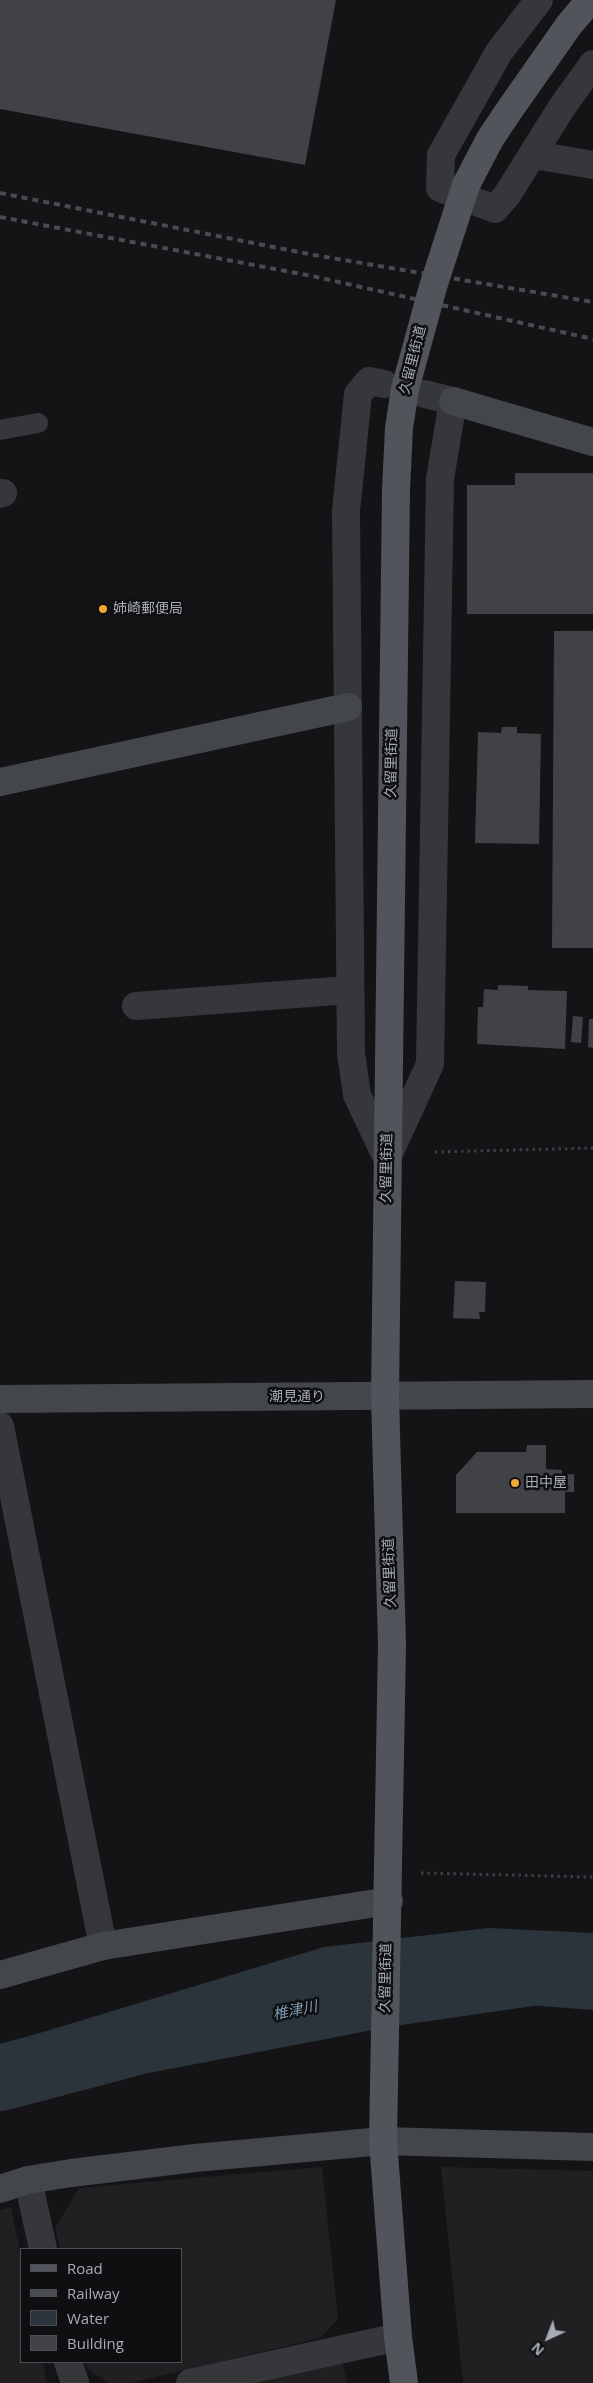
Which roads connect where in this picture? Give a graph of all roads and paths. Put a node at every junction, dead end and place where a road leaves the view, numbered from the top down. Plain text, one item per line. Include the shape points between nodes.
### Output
1 (539, 0) edge
2 (590, 0) edge
3 (593, 64) edge
4 (534, 155) junction
5 (593, 166) edge
6 (384, 384) dead end
7 (425, 394) dead end
8 (453, 401) junction
9 (38, 423) dead end
10 (0, 430) edge
11 (593, 442) edge
12 (348, 707) junction
13 (0, 782) edge
14 (349, 990) junction
15 (136, 1006) dead end
16 (593, 1148) edge
17 (435, 1152) dead end
18 (387, 1158) junction
19 (593, 1394) edge
20 (385, 1396) junction
21 (0, 1399) edge
22 (0, 1426) edge
23 (415, 1873) dead end
24 (593, 1877) edge
25 (389, 1901) junction
26 (103, 1946) junction
27 (0, 1975) edge
28 (384, 2141) junction
29 (593, 2147) edge
30 (28, 2180) junction
31 (0, 2189) edge
32 (43, 2248) edge
33 (398, 2337) junction
34 (68, 2363) edge
35 (75, 2383) edge
36 (190, 2383) edge
37 (404, 2383) edge

1 - 4 street via 499,52 441,155 440,188 495,209
2 - 18 main road, 久留里街道, bridge via 568,25 508,112 466,185 433,286 399,428
3 - 4 street via 562,107
4 - 5 street
6 - 12 street via 369,381 358,394 346,511
7 - 8 street
8 - 11 street
8 - 18 street via 440,479 430,1064
9 - 10 lane
12 - 13 street
12 - 14 street
14 - 15 street
14 - 18 street via 351,1053 357,1095
16 - 17 path
18 - 20 main road, 久留里街道
19 - 20 street, 潮見通り
20 - 21 street, 潮見通り
20 - 25 main road, 久留里街道 via 392,1644
22 - 26 street
23 - 24 path
25 - 26 street
25 - 28 main road, 久留里街道
26 - 27 street
28 - 29 street
28 - 30 street via 195,2158
28 - 33 main road, 久留里街道
30 - 31 street
30 - 32 street
33 - 36 street
33 - 37 main road, 久留里街道
34 - 35 street

